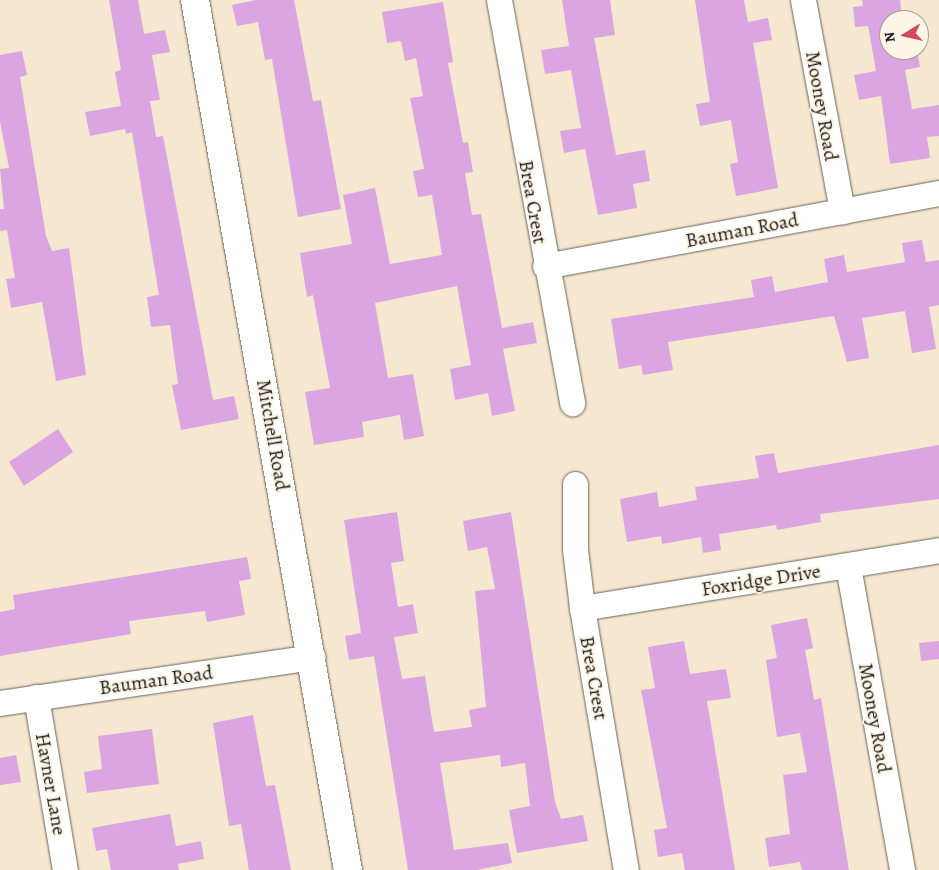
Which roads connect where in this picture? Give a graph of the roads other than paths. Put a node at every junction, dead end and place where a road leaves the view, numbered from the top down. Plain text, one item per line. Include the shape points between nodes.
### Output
1 (195, 0) edge
2 (499, 0) edge
3 (803, 0) edge
4 (939, 193) edge
5 (842, 211) junction
6 (545, 266) junction
7 (572, 403) dead end
8 (575, 484) dead end
9 (939, 550) edge
10 (848, 566) junction
11 (582, 608) junction
12 (313, 657) junction
13 (36, 697) junction
14 (0, 703) edge
15 (65, 870) edge
16 (348, 870) edge
17 (626, 870) edge
18 (902, 870) edge

1 - 12 street, Mitchell Road
2 - 6 street, Brea Crest
3 - 5 street, Mooney Road
4 - 5 street, Bauman Road
5 - 6 street, Bauman Road
6 - 7 street, Brea Crest
8 - 11 street, Brea Crest via 575,550
9 - 10 street, Foxridge Drive
10 - 11 street, Foxridge Drive
10 - 18 street, Mooney Road
11 - 17 street, Brea Crest
12 - 13 street, Bauman Road
12 - 16 street, Mitchell Road
13 - 14 street, Bauman Road
13 - 15 street, Havner Lane

